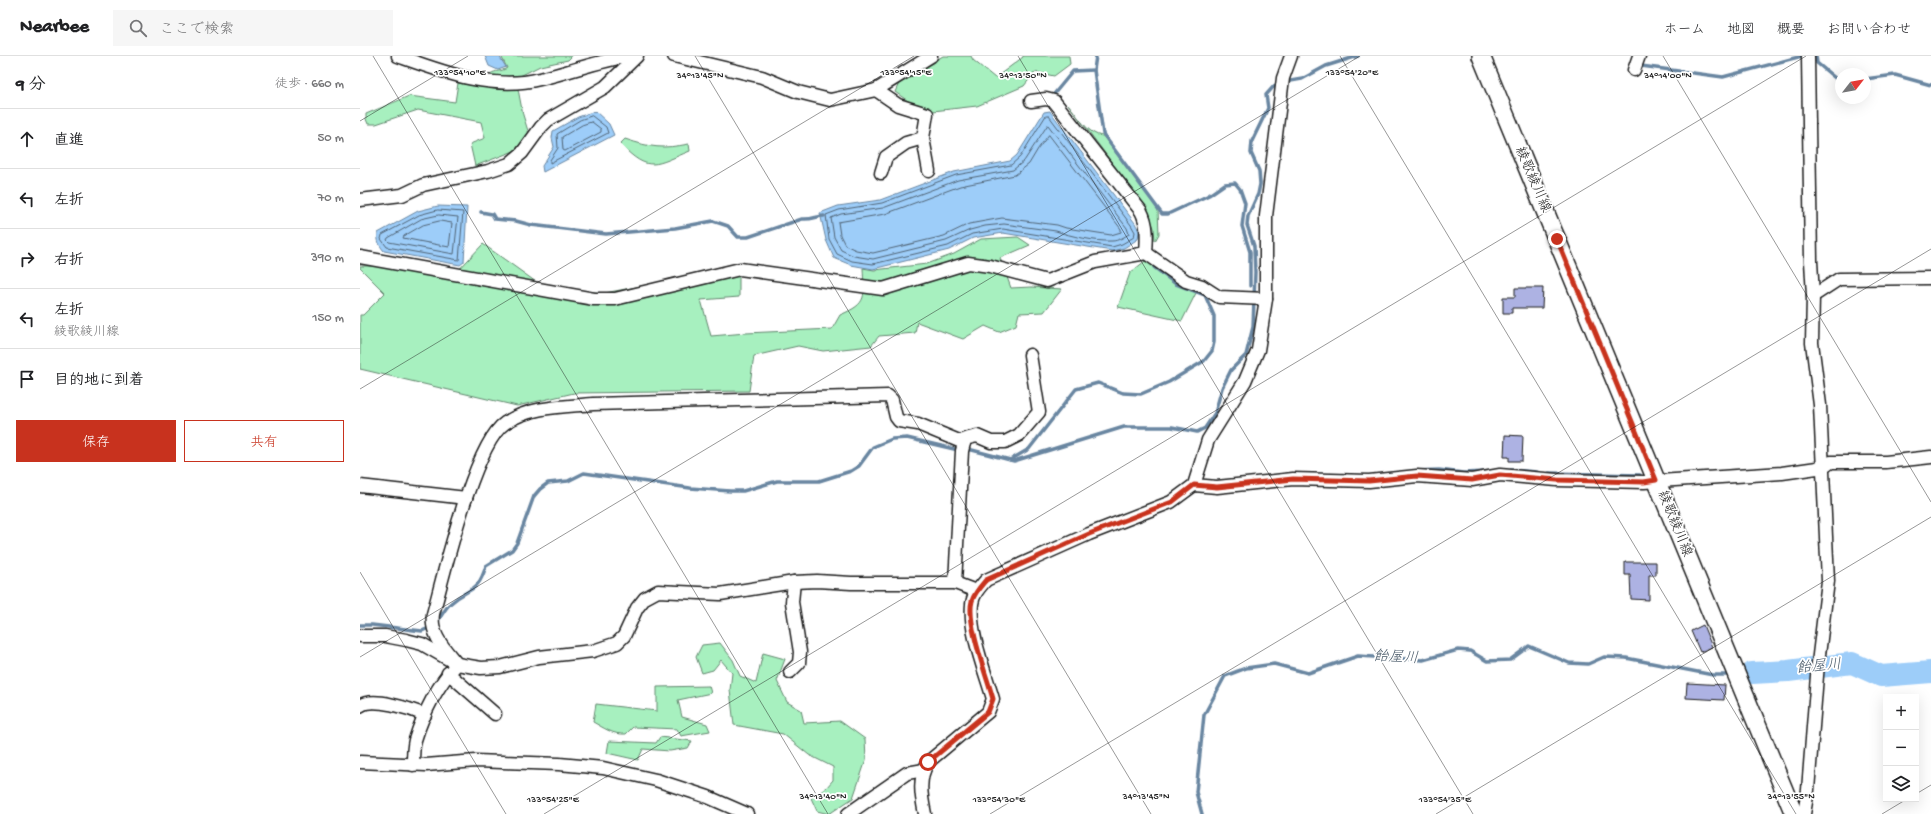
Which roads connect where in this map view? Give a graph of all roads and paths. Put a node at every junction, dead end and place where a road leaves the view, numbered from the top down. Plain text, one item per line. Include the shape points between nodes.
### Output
1 (398, 56) edge
2 (628, 56) edge
3 (637, 56) edge
4 (674, 56) edge
5 (931, 56) edge
6 (1291, 56) edge
7 (1481, 56) edge
8 (1808, 56) edge
9 (876, 90) junction
10 (1030, 101) dead end
11 (923, 138) junction
12 (929, 171) dead end
13 (881, 173) dead end
14 (360, 200) edge
15 (1146, 253) junction
16 (360, 257) edge
17 (1931, 278) edge
18 (1813, 296) junction
19 (1258, 299) junction
20 (1030, 355) dead end
21 (962, 447) junction
22 (1931, 457) edge
23 (1824, 466) junction
24 (1656, 480) junction
25 (1194, 485) junction
26 (360, 486) edge
27 (466, 498) junction
28 (794, 582) junction
29 (955, 583) junction
30 (976, 591) junction
31 (360, 636) edge
32 (457, 664) junction
33 (790, 672) dead end
34 (448, 673) junction
35 (360, 706) edge
36 (495, 714) dead end
37 (425, 715) junction
38 (360, 762) edge
39 (413, 765) junction
40 (924, 770) junction
41 (747, 814) edge
42 (848, 814) edge
43 (925, 814) edge
44 (1794, 814) edge
45 (1804, 814) edge

1 - 2 street via 450,74 498,83 538,80
3 - 14 street via 605,87 548,120 522,153 509,164 423,185 402,195
4 - 9 street via 762,77 798,92 830,100
5 - 9 street
6 - 19 street via 1283,82
7 - 24 main road, 綾歌綾川線
8 - 18 street
9 - 11 street via 898,105 927,114
10 - 15 street via 1054,101 1141,212 1147,237
11 - 12 street
11 - 13 street via 906,144 886,157
15 - 16 street via 1095,262 1047,281 968,263 883,289 740,269 615,299 594,299
15 - 19 street via 1186,281 1202,286 1219,297
17 - 18 street via 1839,279
18 - 23 street via 1812,343
19 - 25 street via 1258,350 1245,381 1208,440
20 - 21 street via 1039,412 1019,435 1005,442 991,442 977,436 965,438
21 - 27 street via 918,424 899,421 892,400 888,396 593,404 549,408 531,411 504,424 487,445
21 - 29 street
22 - 23 street via 1886,462 1830,462
23 - 24 street via 1782,473
23 - 45 street via 1828,581
24 - 25 street via 1557,480 1500,475 1472,480 1417,476 1369,481 1293,479 1217,487
24 - 44 main road, 綾歌綾川線
25 - 30 street via 1172,502 1089,534 986,580
26 - 27 street
27 - 32 street via 433,614 432,627 440,643
28 - 29 street
28 - 32 street via 720,594 658,592 645,598 637,608 624,636 617,643 593,651 539,658 500,667 481,668
28 - 33 street via 792,602 800,652 799,662
29 - 30 street
30 - 40 street via 972,602 974,634 993,699 992,705 988,712 928,762
31 - 32 street via 384,636 422,644
32 - 34 street
34 - 36 street
34 - 37 street
35 - 37 street via 363,703 382,703 408,708
37 - 39 street via 415,741
38 - 39 street
39 - 41 street via 476,761 603,768 656,780 708,797
40 - 42 street via 907,774
40 - 43 street via 920,783

